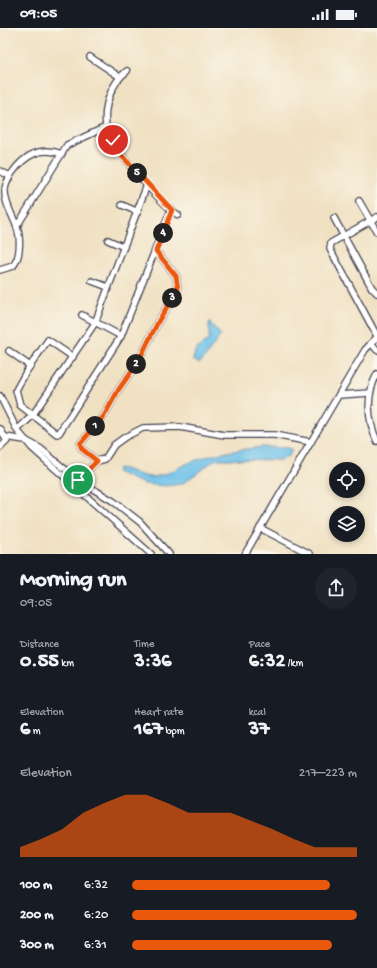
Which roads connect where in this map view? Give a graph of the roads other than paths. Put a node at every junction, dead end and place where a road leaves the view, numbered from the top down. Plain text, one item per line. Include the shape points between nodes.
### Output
1 (90, 57) dead end
2 (127, 71) dead end
3 (120, 77) junction
4 (106, 127) junction
5 (62, 154) junction
6 (0, 171) edge
7 (10, 176) junction
8 (147, 185) junction
9 (359, 201) dead end
10 (122, 205) dead end
11 (172, 210) junction
12 (138, 212) junction
13 (178, 215) dead end
14 (377, 217) edge
15 (334, 218) dead end
16 (371, 221) junction
17 (17, 226) junction
18 (377, 232) edge
19 (344, 237) junction
20 (108, 240) dead end
21 (124, 247) junction
22 (156, 251) junction
23 (0, 270) edge
24 (92, 282) dead end
25 (108, 287) junction
26 (377, 293) edge
27 (82, 315) dead end
28 (95, 323) junction
29 (121, 336) junction
30 (377, 336) edge
31 (371, 343) junction
32 (377, 350) edge
33 (9, 351) dead end
34 (73, 357) junction
35 (30, 366) junction
36 (377, 374) edge
37 (370, 393) junction
38 (339, 395) junction
39 (0, 396) edge
40 (32, 416) junction
41 (0, 429) edge
42 (17, 430) junction
43 (5, 437) junction
44 (25, 440) junction
45 (377, 441) edge
46 (311, 442) junction
47 (0, 448) edge
48 (97, 461) junction
49 (78, 480) junction
50 (260, 528) junction
51 (151, 554) edge
52 (169, 554) edge
53 (245, 554) edge
54 (310, 554) edge

1 - 3 street
2 - 3 street
3 - 4 street via 107,105
4 - 5 street via 67,145
4 - 8 street via 122,156
5 - 7 street via 50,151 31,154 19,163
5 - 17 street
6 - 7 street
7 - 17 street via 5,190 9,210
8 - 11 street
8 - 12 street
9 - 16 street
10 - 12 street
11 - 13 street
11 - 22 street
12 - 21 street
14 - 16 street
15 - 19 street
16 - 18 street
16 - 19 street
17 - 23 street via 19,246 16,262 13,266
19 - 26 street
19 - 30 street via 331,243 330,249
20 - 21 street
21 - 25 street
22 - 29 street
22 - 48 street via 176,276 178,289 138,362 104,416 80,444 82,449
24 - 25 street
25 - 28 street
27 - 28 street
28 - 29 street
28 - 34 street
29 - 40 street via 59,433
30 - 31 street
31 - 32 street
31 - 38 street via 364,350
33 - 35 street
34 - 35 street via 49,340
34 - 40 street
35 - 40 street via 18,385 16,395 20,405
36 - 37 street
37 - 38 street
37 - 45 street via 369,414
38 - 46 street
39 - 42 street
40 - 42 street
41 - 43 street
42 - 44 street
43 - 44 street
43 - 47 street via 6,443
44 - 49 street via 41,449
44 - 51 street
46 - 48 street via 274,435 224,435 180,427 152,427 131,433 114,445 106,458
46 - 50 street
48 - 49 street
49 - 52 street via 113,501 140,522
50 - 53 street
50 - 54 street

